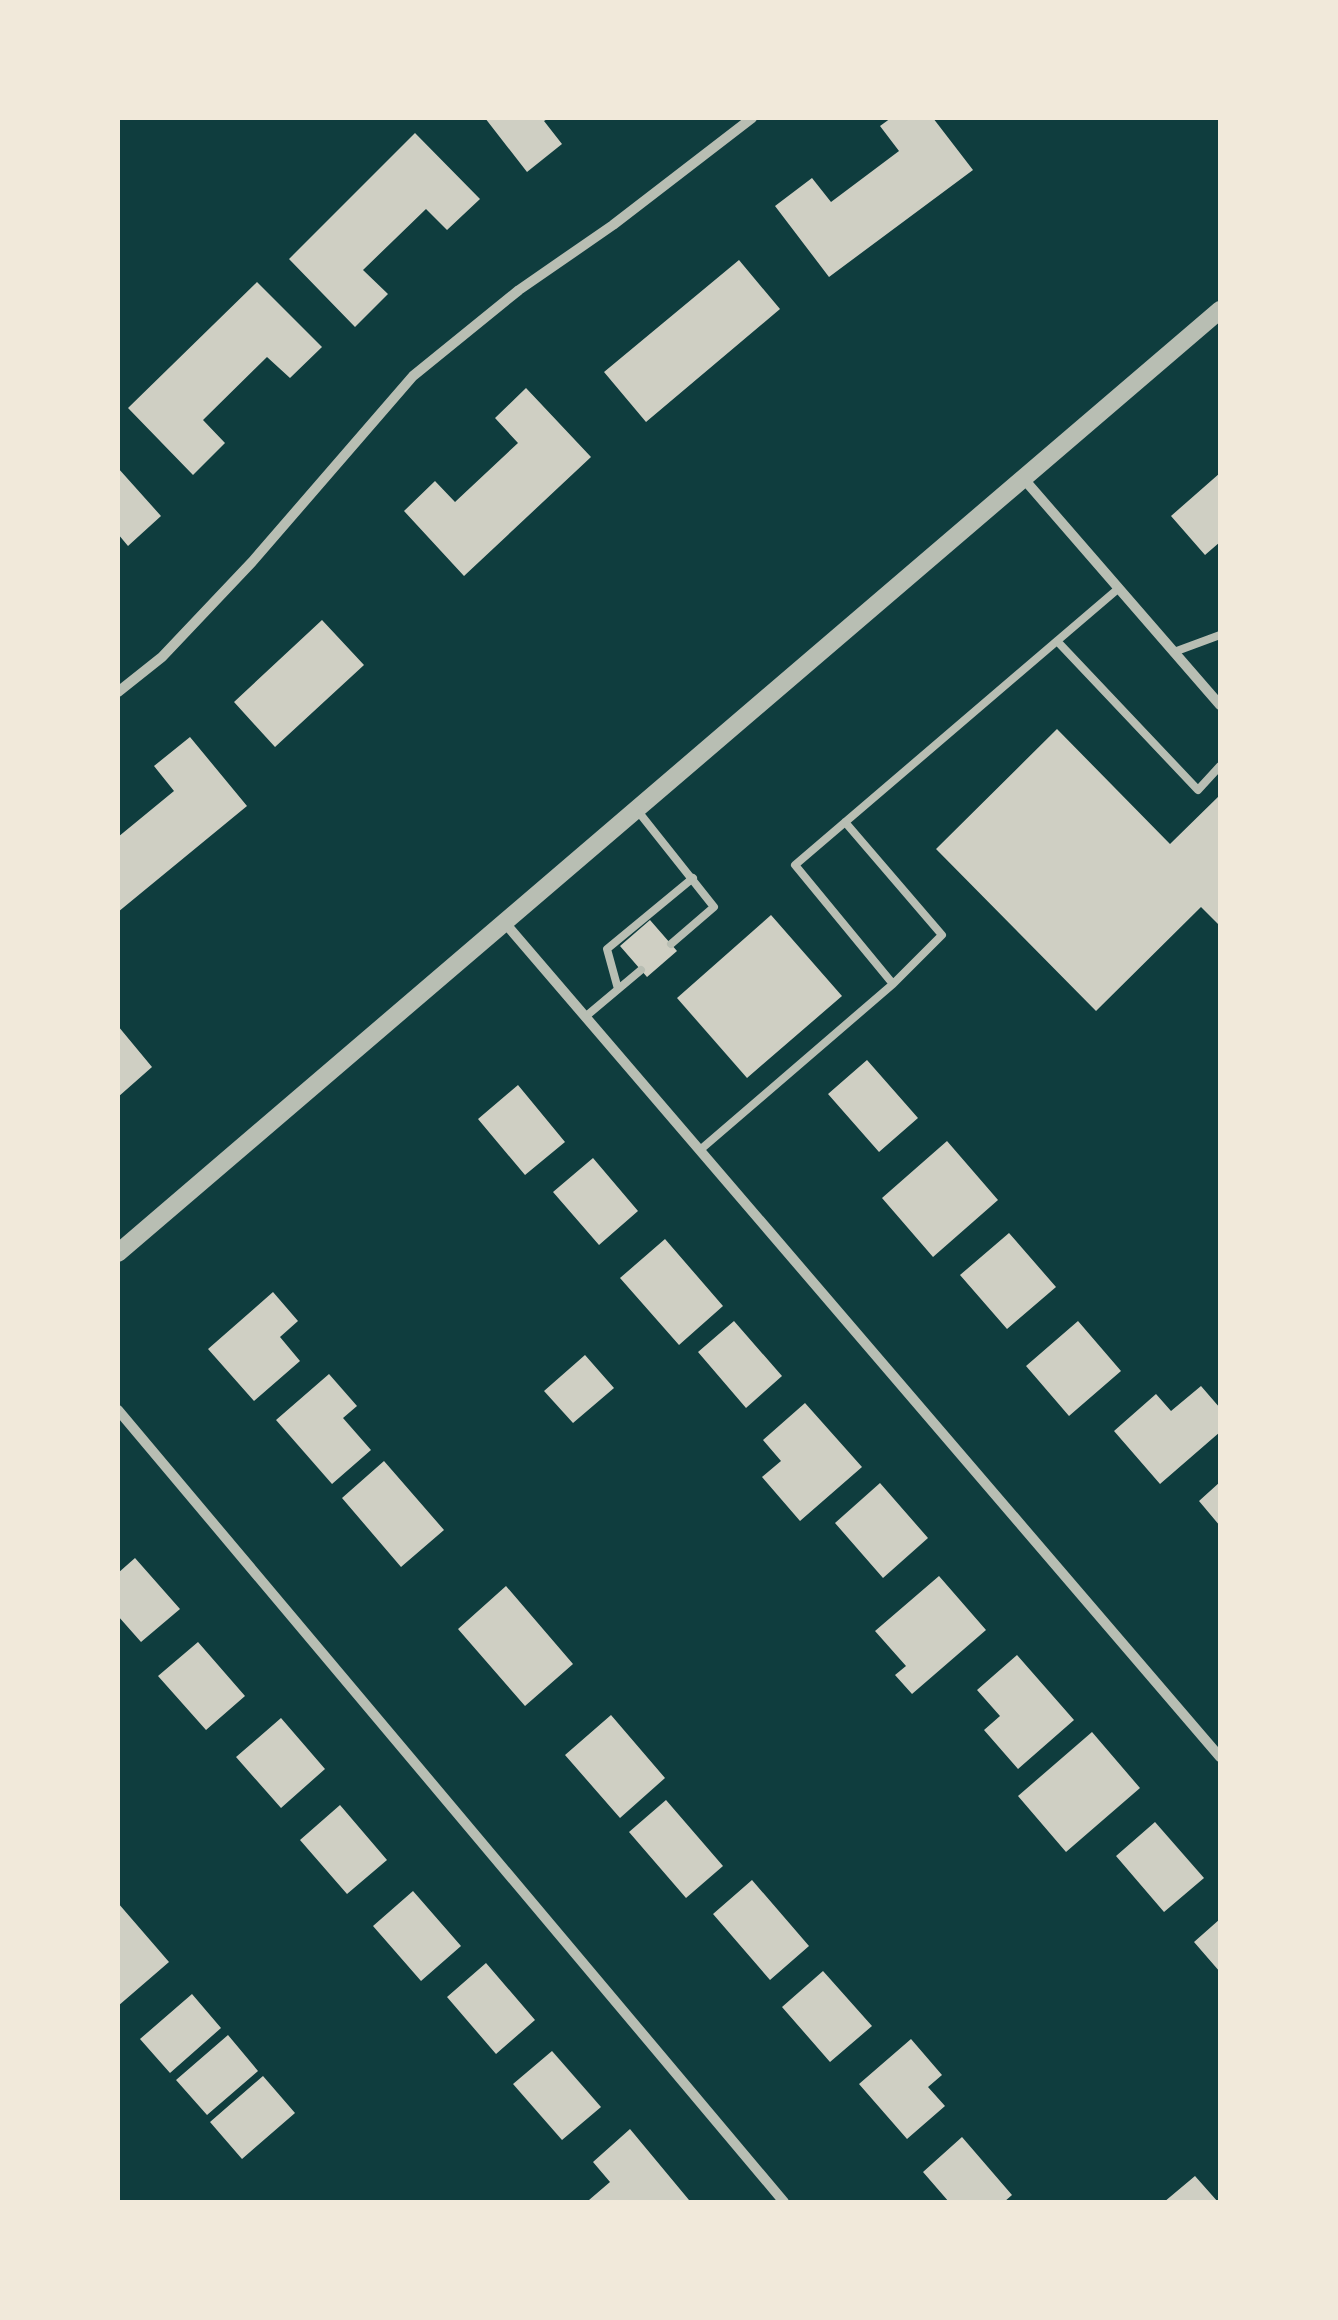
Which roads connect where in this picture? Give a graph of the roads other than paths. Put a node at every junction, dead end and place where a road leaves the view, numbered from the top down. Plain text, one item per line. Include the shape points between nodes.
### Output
1 (752, 118) edge
2 (1220, 310) edge
3 (1023, 478) junction
4 (1119, 588) junction
5 (1220, 635) edge
6 (1057, 641) junction
7 (1174, 652) junction
8 (118, 692) edge
9 (1220, 705) edge
10 (1220, 766) edge
11 (637, 810) junction
12 (845, 822) junction
13 (693, 878) junction
14 (504, 923) junction
15 (671, 944) dead end
16 (641, 970) dead end
17 (893, 984) junction
18 (618, 989) junction
19 (585, 1016) junction
20 (700, 1150) junction
21 (118, 1253) edge
22 (118, 1410) edge
23 (1220, 1757) edge
24 (784, 2202) edge

1 - 8 street via 413,376 252,562 162,657
2 - 3 street
3 - 4 street
3 - 11 street
4 - 6 lane
4 - 7 street
5 - 7 lane
6 - 10 lane via 1198,790
6 - 12 lane
7 - 9 street
11 - 13 lane
11 - 14 street
12 - 17 lane via 942,935
12 - 17 lane via 795,865
13 - 15 lane via 714,906
13 - 18 lane via 606,949
14 - 19 street
14 - 21 street
16 - 18 lane
17 - 20 lane
18 - 19 lane
19 - 20 street
20 - 23 street
22 - 24 street

